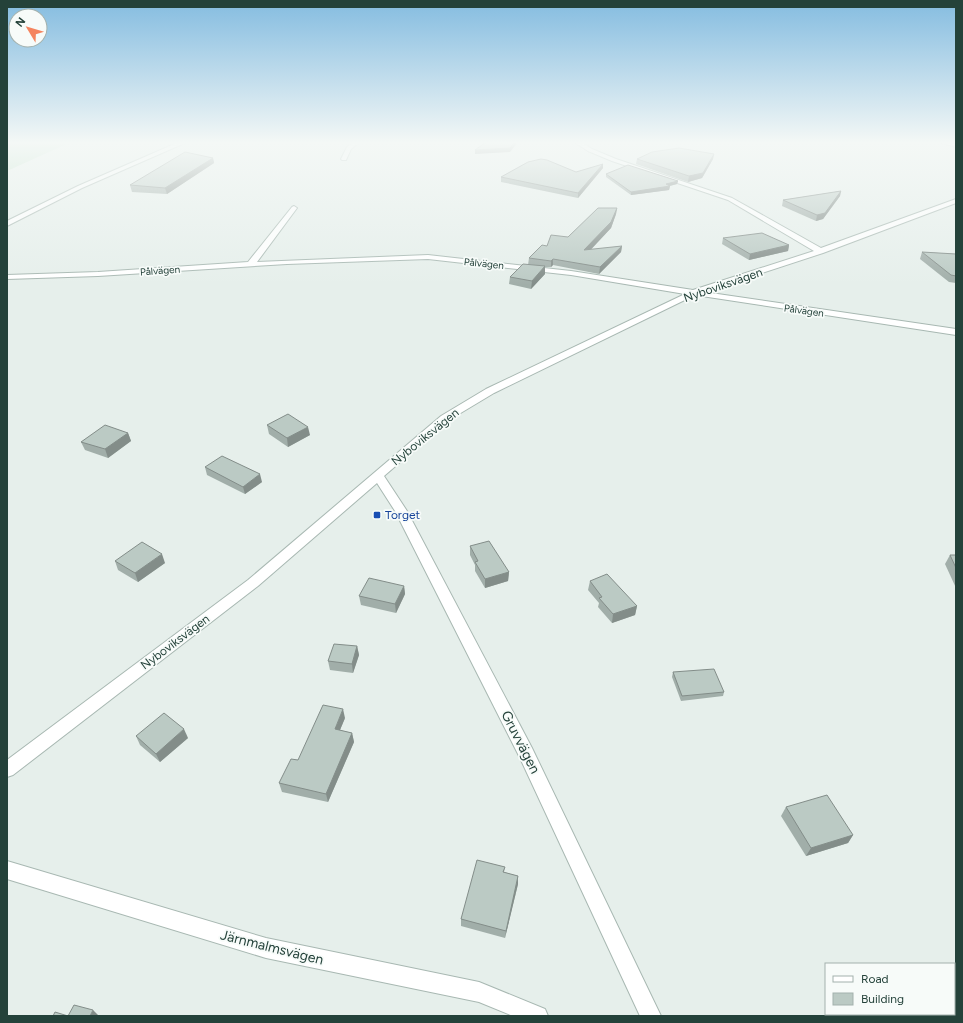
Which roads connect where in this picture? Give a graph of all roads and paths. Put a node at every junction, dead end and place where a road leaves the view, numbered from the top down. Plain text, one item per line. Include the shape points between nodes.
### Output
1 (75, 190) edge
2 (702, 190) edge
3 (956, 201) edge
4 (294, 208) dead end
5 (7, 224) edge
6 (820, 252) junction
7 (251, 264) junction
8 (7, 278) edge
9 (695, 292) junction
10 (956, 332) edge
11 (378, 475) junction
12 (7, 770) edge
13 (7, 870) edge
14 (538, 1016) edge
15 (651, 1016) edge

1 - 5 street
2 - 6 street via 730,199
3 - 6 street, Nyboviksvägen
4 - 7 street
6 - 9 street, Nyboviksvägen
7 - 8 street, Pålvägen
7 - 9 street, Pålvägen via 428,257 572,273
9 - 10 street, Pålvägen
9 - 11 street, Nyboviksvägen via 470,402 445,418
11 - 12 street, Nyboviksvägen via 253,583
11 - 15 street, Gruvvägen via 401,511 526,753
13 - 14 street, Järnmalmsvägen via 266,948 479,992

